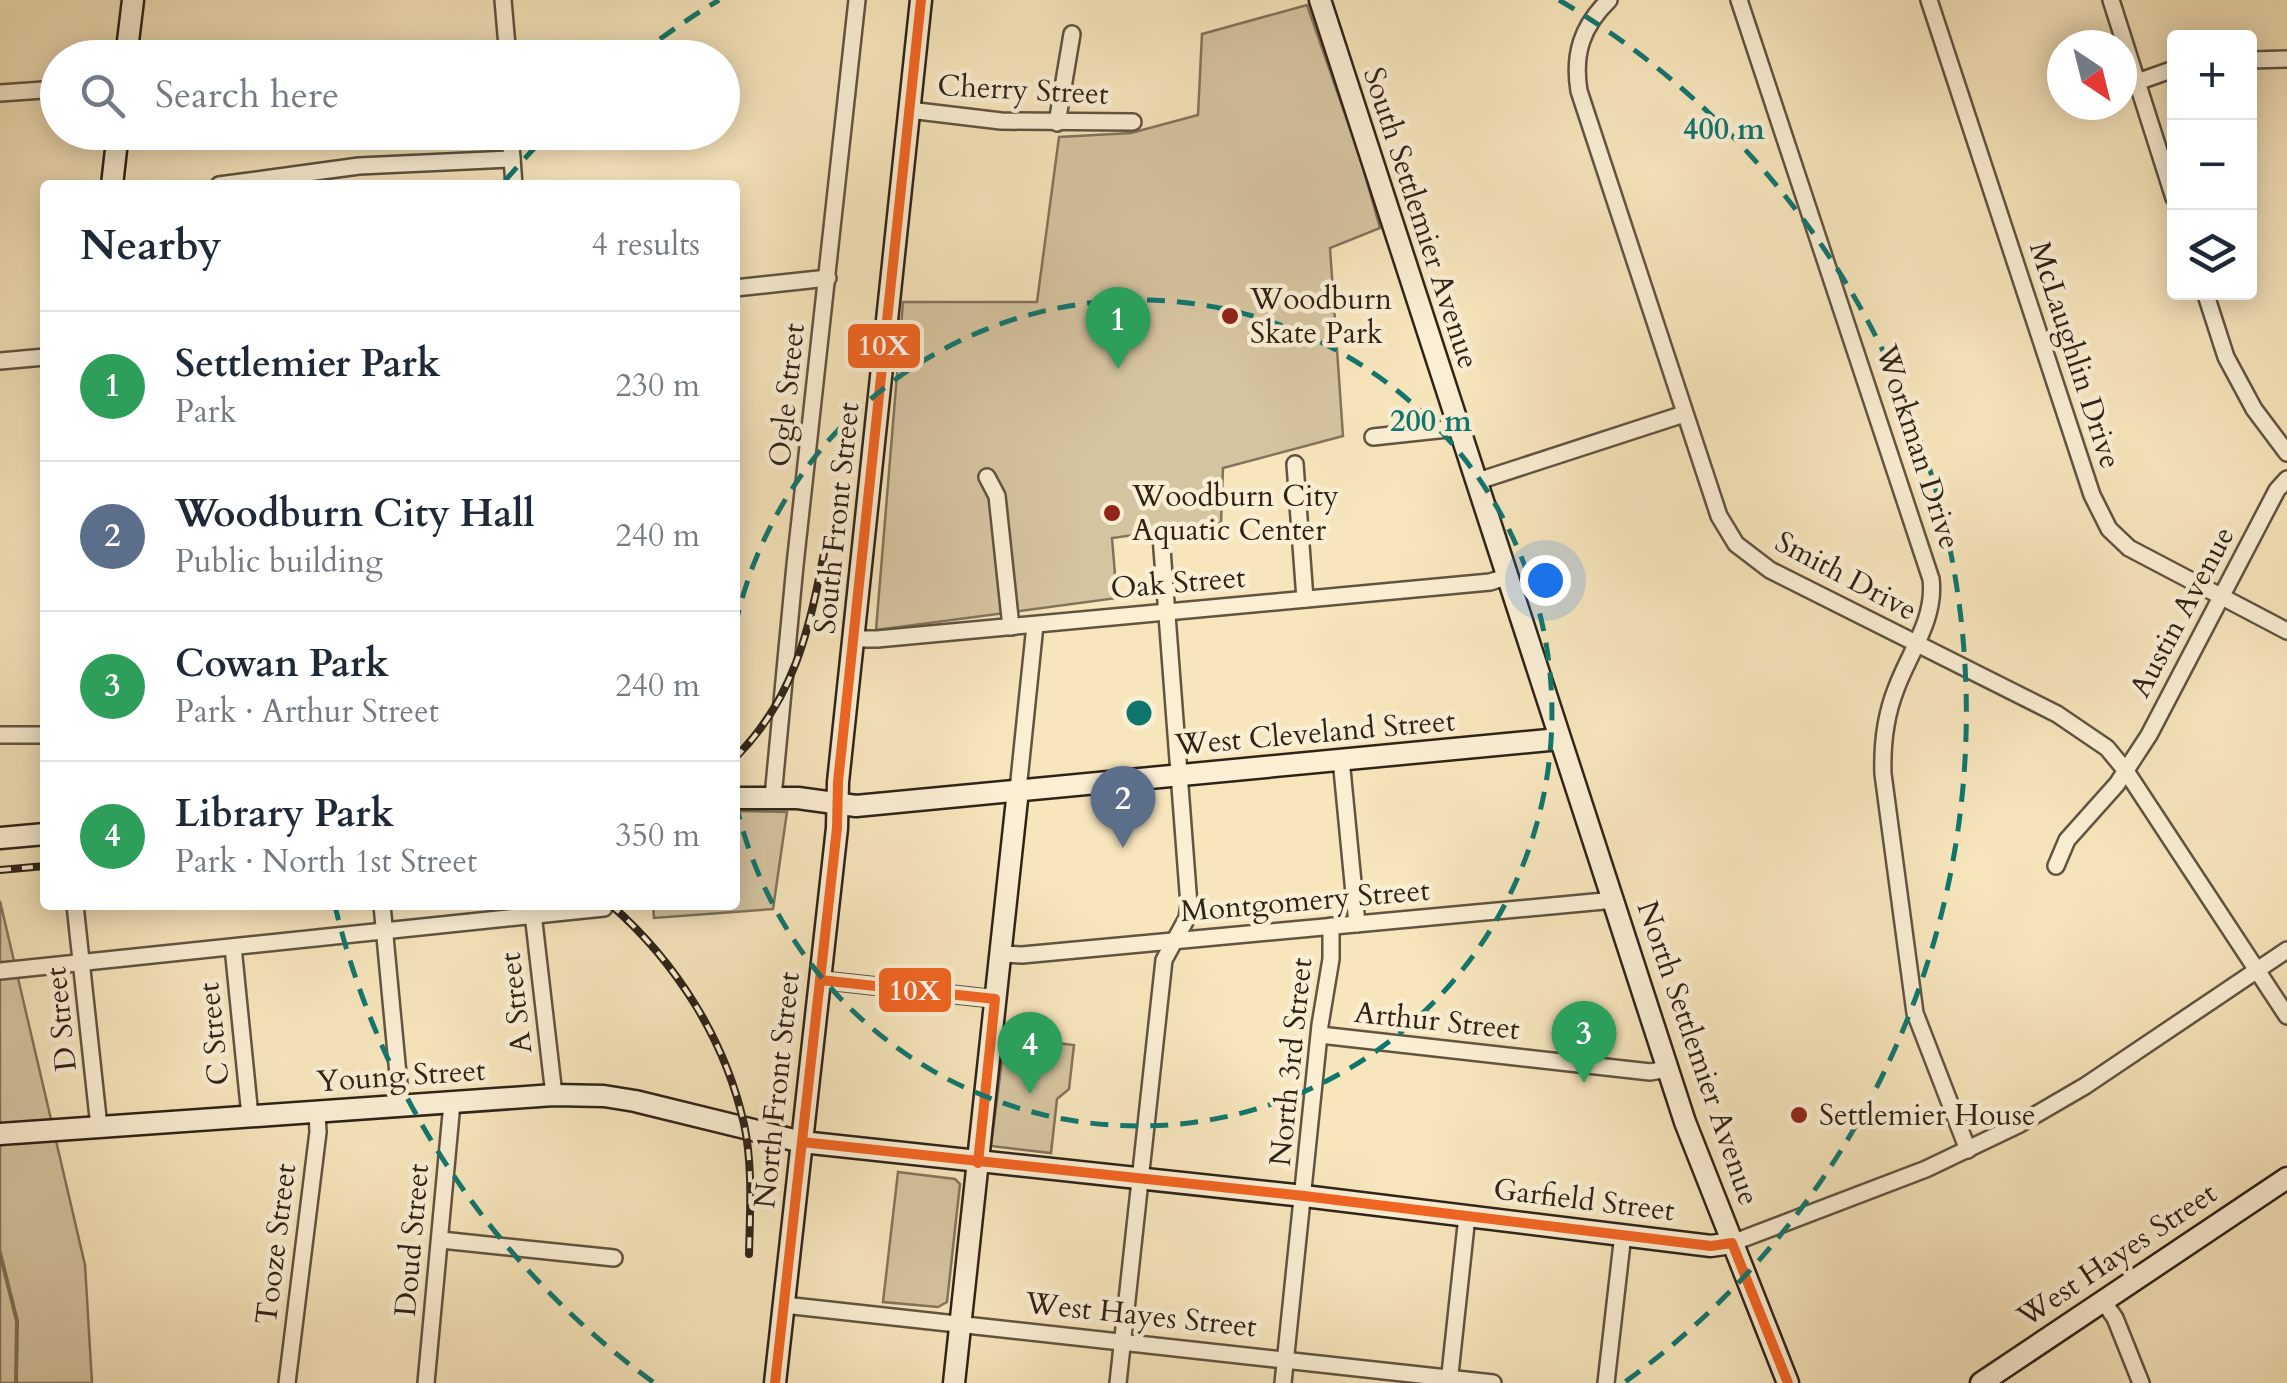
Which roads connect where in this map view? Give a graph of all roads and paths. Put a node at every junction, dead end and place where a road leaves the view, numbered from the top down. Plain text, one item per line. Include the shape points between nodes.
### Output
1 (133, 0) edge
2 (504, 0) edge
3 (857, 0) edge
4 (921, 0) edge
5 (1320, 0) edge
6 (1609, 0) edge
7 (1739, 0) edge
8 (1929, 0) edge
9 (2111, 0) edge
10 (2121, 30) edge
11 (1072, 34) dead end
12 (128, 40) edge
13 (507, 40) edge
14 (2287, 59) edge
15 (2257, 60) edge
16 (2167, 71) edge
17 (2137, 82) joint
18 (40, 90) edge
19 (0, 93) edge
20 (909, 110) junction
21 (1133, 122) dead end
22 (1057, 123) junction
23 (116, 150) edge
24 (511, 150) edge
25 (512, 159) junction
26 (2167, 176) edge
27 (113, 180) edge
28 (257, 180) edge
29 (514, 180) edge
30 (828, 278) junction
31 (740, 287) edge
32 (2208, 300) edge
33 (40, 358) edge
34 (0, 362) edge
35 (1684, 414) junction
36 (1457, 428) junction
37 (1374, 437) dead end
38 (2287, 453) edge
39 (1295, 464) dead end
40 (987, 477) dead end
41 (2287, 478) edge
42 (1474, 482) junction
43 (1161, 536) dead end
44 (1506, 577) junction
45 (2220, 596) junction
46 (1306, 599) junction
47 (1165, 611) junction
48 (1035, 625) junction
49 (1012, 627) junction
50 (2287, 631) edge
51 (854, 639) junction
52 (1916, 644) junction
53 (40, 735) edge
54 (0, 736) edge
55 (1559, 739) junction
56 (1341, 759) junction
57 (2126, 771) junction
58 (1180, 775) junction
59 (1018, 790) junction
60 (774, 796) junction
61 (740, 798) edge
62 (837, 804) junction
63 (40, 834) edge
64 (0, 838) edge
65 (2056, 866) dead end
66 (1615, 900) junction
67 (76, 910) edge
68 (382, 910) edge
69 (533, 910) edge
70 (1357, 924) junction
71 (1331, 926) junction
72 (384, 930) junction
73 (1174, 940) junction
74 (233, 946) junction
75 (2287, 950) edge
76 (1000, 954) junction
77 (83, 962) junction
78 (2257, 970) junction
79 (0, 971) edge
80 (820, 980) junction
81 (995, 999) junction
82 (2287, 1016) edge
83 (1320, 1035) junction
84 (1668, 1069) junction
85 (554, 1096) junction
86 (452, 1103) junction
87 (400, 1106) junction
88 (317, 1112) junction
89 (250, 1116) junction
90 (99, 1127) junction
91 (0, 1134) edge
92 (802, 1142) junction
93 (1968, 1150) junction
94 (978, 1162) junction
95 (2287, 1178) edge
96 (1141, 1181) junction
97 (1304, 1196) junction
98 (1468, 1216) junction
99 (1623, 1234) junction
100 (440, 1240) junction
101 (1732, 1243) junction
102 (614, 1258) dead end
103 (2103, 1301) junction
104 (784, 1306) junction
105 (960, 1326) junction
106 (1124, 1342) junction
107 (1286, 1361) junction
108 (1450, 1381) edge
109 (287, 1383) edge
110 (426, 1383) edge
111 (775, 1383) edge
112 (954, 1383) edge
113 (1118, 1383) edge
114 (1283, 1383) edge
115 (1492, 1383) edge
116 (1606, 1383) edge
117 (1788, 1383) edge
118 (1981, 1383) edge
119 (2141, 1383) edge

1 - 12 main road
2 - 13 street
3 - 30 street, Ogle Street
4 - 20 main road, South Front Street
5 - 36 main road, South Settlemier Avenue
6 - 35 street, Smith Drive via 1583,35 1579,92
7 - 52 street, Workman Drive via 1929,567 1930,609
8 - 45 street, McLaughlin Drive via 2098,510 2129,548
9 - 10 street
11 - 22 street
14 - 15 street
16 - 17 street
17 - 26 street
18 - 19 street
20 - 22 street, Cherry Street
20 - 51 main road, South Front Street
21 - 22 street, Cherry Street
23 - 27 main road
24 - 25 street
25 - 28 street via 359,166
25 - 29 street
30 - 31 street
30 - 60 street, Ogle Street
32 - 38 street via 2226,358
33 - 34 street
35 - 42 street
35 - 52 street, Smith Drive via 1719,516 1736,544 1770,570
36 - 37 street
36 - 42 main road, South Settlemier Avenue
39 - 46 street
40 - 49 street via 996,496
41 - 45 street, Austin Avenue
42 - 44 main road, South Settlemier Avenue
43 - 47 street
44 - 46 street, Oak Street
44 - 55 main road, South Settlemier Avenue
45 - 50 street, McLaughlin Drive
45 - 57 street, Austin Avenue
46 - 47 street, Oak Street
47 - 48 street, Oak Street
47 - 58 street
48 - 49 street, Oak Street
48 - 59 street
49 - 51 street, Oak Street
51 - 62 main road, South Front Street
52 - 57 street, Smith Drive via 2057,714
52 - 93 street, Workman Drive via 1890,706 1883,774 1915,1013
53 - 54 street
55 - 56 main road, West Cleveland Street
55 - 66 main road, North Settlemier Avenue
56 - 58 main road, West Cleveland Street
56 - 70 street
57 - 65 street, Austin Avenue via 2067,840
57 - 78 street, Smith Drive
58 - 59 main road, West Cleveland Street
58 - 73 street via 1189,905
59 - 62 main road, West Cleveland Street
59 - 76 main road
60 - 61 main road, West Cleveland Street
60 - 62 main road, West Cleveland Street
62 - 80 main road, North Front Street
63 - 64 main road
66 - 70 street, Montgomery Street
66 - 84 main road, North Settlemier Avenue
67 - 77 street, D Street
68 - 72 street
69 - 72 street
69 - 85 street, A Street
70 - 71 street, Montgomery Street
71 - 73 street, Montgomery Street
71 - 83 street, North 3rd Street
72 - 74 street
72 - 87 street
73 - 76 street, Montgomery Street
73 - 96 street via 1164,960
74 - 77 street
74 - 89 street, C Street
75 - 78 street, Garfield Street
76 - 81 main road
77 - 79 street
77 - 90 street, D Street
78 - 82 street, Smith Drive
78 - 93 street, Garfield Street via 2085,1086
80 - 81 street
80 - 92 main road, North Front Street
81 - 94 main road
83 - 84 street, Arthur Street
83 - 97 street, North 3rd Street
84 - 101 main road, North Settlemier Avenue
85 - 86 main road, Young Street
85 - 92 main road, Young Street via 635,1101
86 - 87 main road, Young Street
86 - 100 street, Doud Street
87 - 88 main road, Young Street
88 - 89 main road, Young Street
88 - 109 street, Tooze Street
89 - 90 main road, Young Street
90 - 91 main road, Young Street
92 - 94 main road, Garfield Street
92 - 104 main road, North Front Street
93 - 101 street, Garfield Street
94 - 96 main road, Garfield Street
94 - 105 main road
95 - 103 main road, West Hayes Street
96 - 97 main road, Garfield Street
96 - 106 street
97 - 98 main road, Garfield Street
97 - 107 street, North 3rd Street
98 - 99 main road, Garfield Street
98 - 108 street
99 - 101 main road, Garfield Street
99 - 116 street
100 - 102 street
100 - 110 street, Doud Street
101 - 117 main road, North Settlemier Avenue
103 - 118 main road, West Hayes Street
103 - 119 street
104 - 105 street, West Hayes Street
104 - 111 main road, North Front Street
105 - 106 street, West Hayes Street
105 - 112 main road
106 - 107 street, West Hayes Street
106 - 113 street
107 - 108 street, West Hayes Street
107 - 114 street, North 3rd Street
108 - 115 street, West Hayes Street

